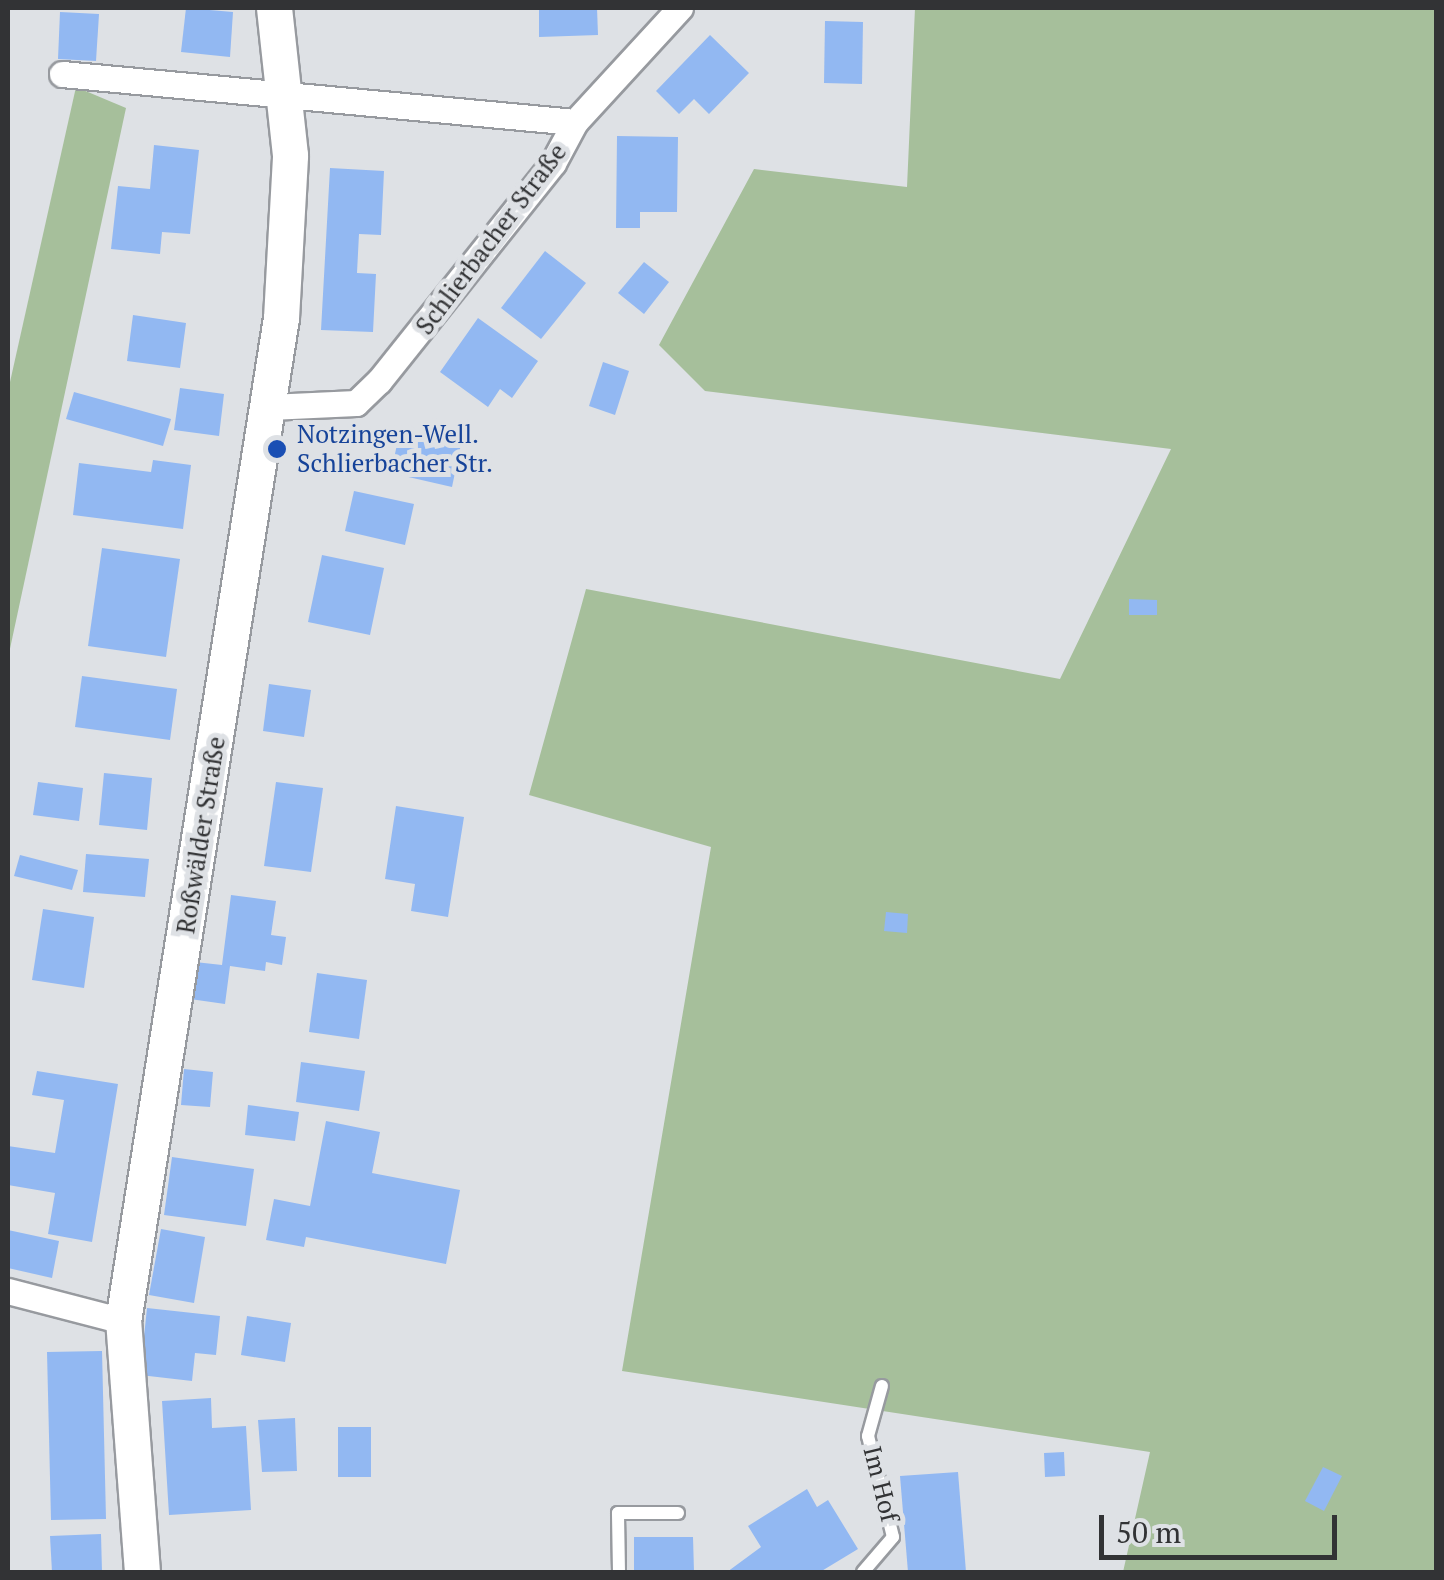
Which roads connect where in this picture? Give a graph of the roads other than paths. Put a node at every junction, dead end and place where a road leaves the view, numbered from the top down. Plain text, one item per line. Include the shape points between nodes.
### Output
1 (274, 8) edge
2 (680, 8) edge
3 (62, 74) dead end
4 (288, 96) junction
5 (575, 122) junction
6 (269, 407) junction
7 (8, 1292) edge
8 (123, 1322) junction
9 (882, 1386) dead end
10 (678, 1513) dead end
11 (142, 1572) edge
12 (618, 1572) edge
13 (863, 1572) edge

1 - 4 street, Roßwälder Straße
2 - 5 street, Schlierbacher Straße
3 - 4 street
4 - 5 street
4 - 6 street, Roßwälder Straße via 286,252
5 - 6 street, Schlierbacher Straße via 541,178 380,382 356,403
6 - 8 street, Roßwälder Straße
7 - 8 street
8 - 11 street, Roßwälder Straße
9 - 13 lane, Im Hof via 868,1436 894,1537
10 - 12 lane via 618,1513

